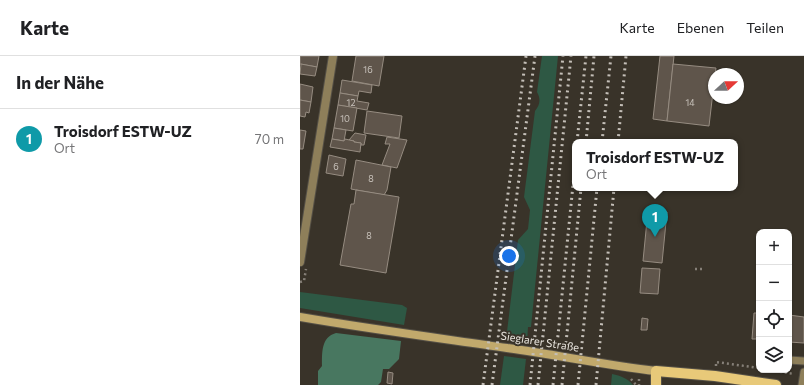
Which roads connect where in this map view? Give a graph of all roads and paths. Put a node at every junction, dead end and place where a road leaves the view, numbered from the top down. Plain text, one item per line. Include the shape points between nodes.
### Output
1 (333, 56) edge
2 (300, 262) edge
3 (695, 269) dead end
4 (702, 269) dead end
5 (304, 281) dead end
6 (300, 282) edge
7 (300, 317) edge
8 (792, 360) edge
9 (804, 361) edge
10 (716, 362) dead end
11 (756, 368) edge
12 (656, 371) junction
13 (792, 372) edge
14 (804, 373) edge
15 (656, 385) edge
16 (776, 385) edge
17 (802, 385) edge

1 - 2 street
3 - 4 path
5 - 6 path
7 - 12 street, Sieglarer Straße
8 - 9 lane
10 - 11 path
12 - 15 main road
12 - 16 main road, Sieglarer Straße
13 - 14 path
14 - 17 lane

